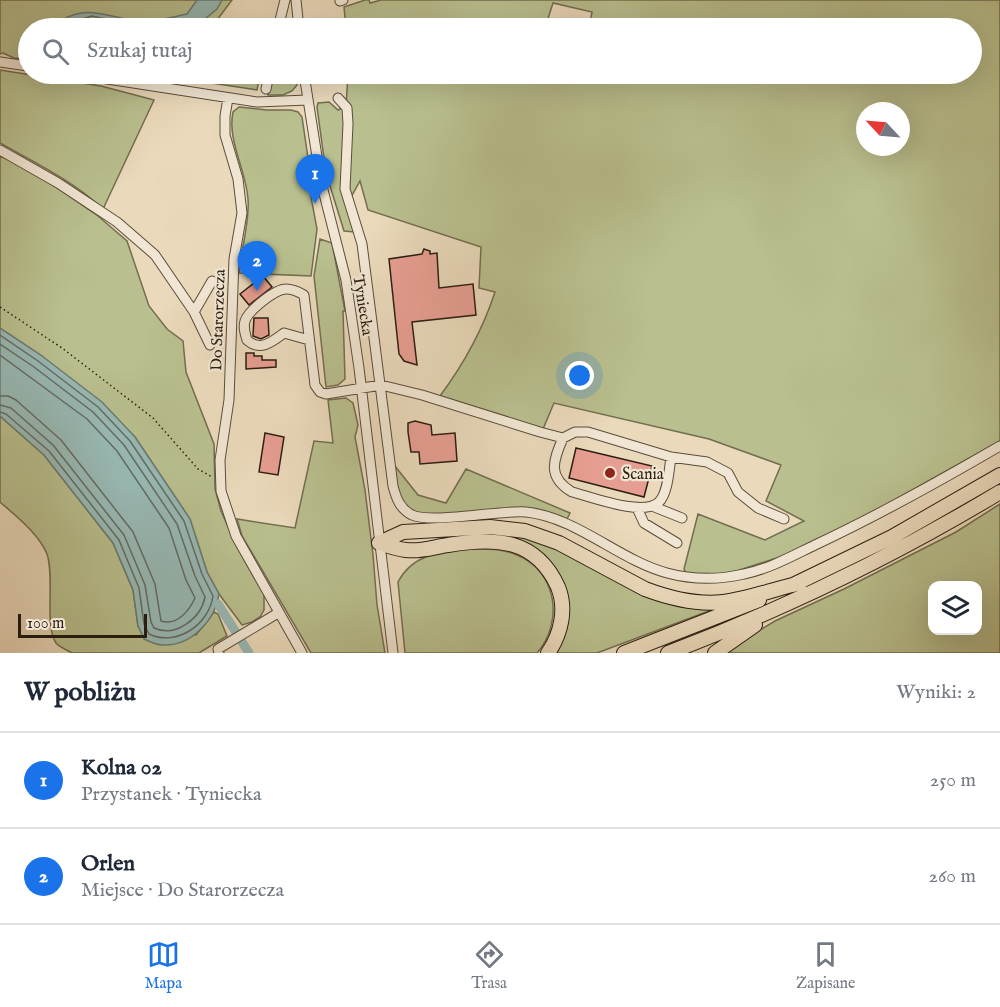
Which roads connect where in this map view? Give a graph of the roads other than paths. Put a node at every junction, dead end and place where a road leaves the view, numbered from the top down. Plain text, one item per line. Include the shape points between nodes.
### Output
1 (285, 0) edge
2 (296, 0) edge
3 (280, 18) edge
4 (298, 18) edge
5 (0, 62) edge
6 (18, 65) edge
7 (139, 84) edge
8 (267, 84) edge
9 (306, 84) edge
10 (266, 89) dead end
11 (228, 98) junction
12 (338, 98) dead end
13 (308, 100) junction
14 (0, 150) edge
15 (212, 281) dead end
16 (194, 312) junction
17 (233, 331) junction
18 (244, 331) junction
19 (309, 340) junction
20 (210, 345) dead end
21 (381, 385) junction
22 (362, 388) junction
23 (563, 438) junction
24 (1000, 446) edge
25 (671, 457) junction
26 (1000, 475) edge
27 (1000, 492) edge
28 (652, 506) junction
29 (637, 508) junction
30 (682, 518) dead end
31 (783, 519) dead end
32 (380, 543) junction
33 (677, 543) dead end
34 (800, 582) junction
35 (788, 604) junction
36 (278, 613) junction
37 (216, 652) edge
38 (302, 653) edge
39 (393, 653) edge
40 (548, 653) edge
41 (624, 653) edge
42 (668, 653) edge
43 (715, 653) edge

1 - 3 street
2 - 4 street
5 - 6 street
7 - 11 street
8 - 10 street
9 - 13 street, Tyniecka
11 - 13 street via 267,103
11 - 17 street, Do Starorzecza via 225,135 242,201 234,259
12 - 21 street via 346,108 348,124 345,189 362,244
13 - 22 street, Tyniecka via 321,182 346,280
14 - 16 street via 117,222 154,255
15 - 16 street
16 - 20 street
17 - 18 street
17 - 36 street, Do Starorzecza via 220,483 236,536
18 - 19 street via 247,340 257,346 269,344 284,333
18 - 19 street via 249,314 285,288 304,295
19 - 22 street via 315,385 320,392
21 - 22 street
21 - 23 street
21 - 24 street via 393,486 406,511 431,518 504,512 538,515 654,569 694,578 730,577 764,568 860,524
22 - 32 street, Tyniecka
23 - 25 street via 575,432 588,432
23 - 29 street via 554,468 563,486
25 - 28 street via 663,495
25 - 31 street via 707,462 728,473 738,492 758,508
26 - 34 highway via 892,537
27 - 35 highway via 897,551
28 - 29 street
28 - 30 street
29 - 33 street via 644,523
32 - 34 highway via 403,532 490,527 525,531 559,543 645,589 707,602 723,602
32 - 39 street, Tyniecka
32 - 40 highway via 407,550 484,540 530,552 544,564 560,592 561,623
34 - 41 highway
35 - 42 highway
35 - 43 highway
36 - 37 street
36 - 38 street, Do Starorzecza

